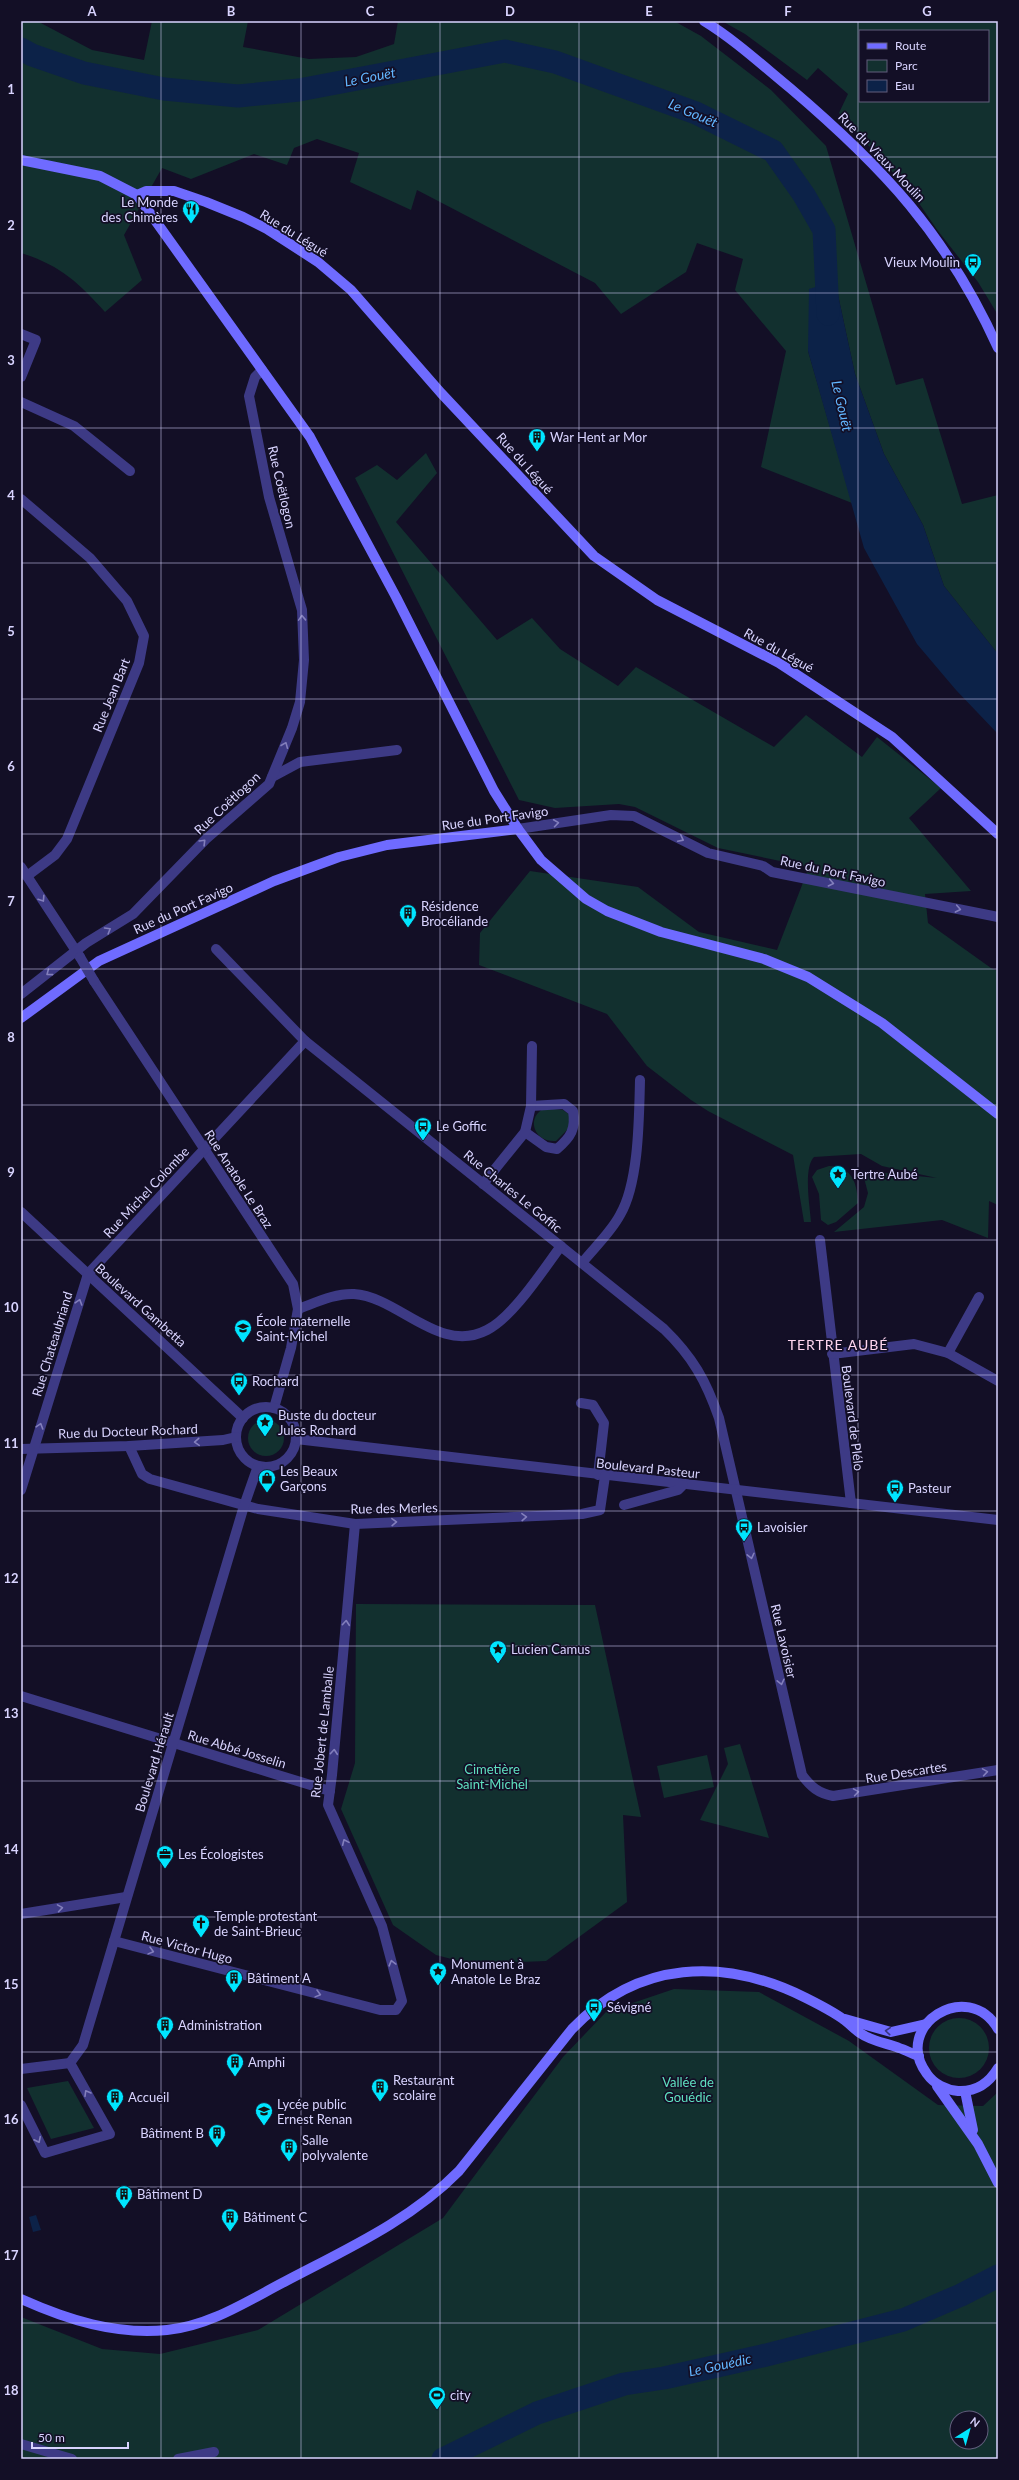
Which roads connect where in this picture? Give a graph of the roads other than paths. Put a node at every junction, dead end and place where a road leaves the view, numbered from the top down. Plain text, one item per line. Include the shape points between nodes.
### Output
1 (704, 21) edge
2 (21, 160) edge
3 (137, 195) junction
4 (21, 334) edge
5 (998, 348) edge
6 (262, 370) junction
7 (21, 377) edge
8 (21, 402) edge
9 (130, 471) dead end
10 (21, 499) edge
11 (397, 750) dead end
12 (272, 777) junction
13 (518, 829) junction
14 (998, 834) edge
15 (21, 866) edge
16 (27, 876) junction
17 (998, 917) edge
18 (216, 949) dead end
19 (78, 955) junction
20 (21, 994) edge
21 (21, 1018) edge
22 (305, 1042) junction
23 (532, 1046) dead end
24 (640, 1080) dead end
25 (531, 1106) junction
26 (998, 1114) edge
27 (524, 1132) junction
28 (204, 1149) junction
29 (483, 1184) junction
30 (21, 1212) edge
31 (820, 1240) dead end
32 (561, 1246) junction
33 (582, 1263) junction
34 (88, 1274) junction
35 (979, 1297) dead end
36 (298, 1309) junction
37 (948, 1353) junction
38 (832, 1354) junction
39 (998, 1381) edge
40 (581, 1403) dead end
41 (274, 1408) junction
42 (242, 1418) junction
43 (236, 1437) junction
44 (296, 1440) junction
45 (129, 1446) junction
46 (21, 1448) edge
47 (34, 1448) junction
48 (258, 1466) junction
49 (601, 1475) junction
50 (683, 1485) junction
51 (21, 1490) edge
52 (735, 1490) junction
53 (850, 1504) junction
54 (624, 1505) dead end
55 (244, 1506) junction
56 (998, 1520) edge
57 (355, 1524) junction
58 (21, 1696) edge
59 (173, 1743) junction
60 (998, 1770) edge
61 (330, 1791) junction
62 (818, 1792) joint
63 (126, 1897) junction
64 (21, 1914) edge
65 (114, 1941) junction
66 (393, 2010) joint
67 (842, 2018) junction
68 (994, 2019) edge
69 (926, 2024) junction
70 (998, 2029) edge
71 (919, 2056) junction
72 (70, 2063) junction
73 (21, 2069) edge
74 (997, 2074) edge
75 (934, 2081) junction
76 (965, 2091) junction
77 (21, 2105) edge
78 (978, 2144) junction
79 (998, 2183) edge
80 (21, 2299) edge
81 (21, 2444) edge
82 (214, 2452) dead end
83 (72, 2459) edge
84 (178, 2459) edge

1 - 5 main road, Rue du Vieux Moulin via 758,61 832,124 897,188 928,226 956,267
2 - 3 main road via 100,176
3 - 6 main road
3 - 14 main road, Rue du Légué via 146,191 174,191 206,202 267,229 318,262 351,290 446,399 594,556 657,600 779,663 892,737
4 - 7 street via 36,340
12 -> 6 street, Rue Coëtlogon via 300,702 304,660 302,610 268,497 249,396 255,378
6 - 13 main road via 310,437 349,506 494,790
8 - 9 street via 74,426
10 - 16 street, Rue Jean Bart via 90,558 127,602 144,636 139,663 67,839 55,855
11 - 12 street via 300,762
19 -> 12 street, Rue Coëtlogon via 134,914 206,839 269,784
13 -> 17 street, Rue du Port Favigo via 611,815 634,816 708,853 763,866 772,872
13 - 21 main road, Rue du Port Favigo via 387,845 339,857 274,881 99,961
13 - 26 main road via 541,860 591,902 661,932 764,959 808,977 882,1023
15 - 16 street, Rue Anatole Le Braz
16 -> 19 street, Rue Anatole Le Braz
18 - 22 street, Rue Charles Le Goffic
19 -> 20 street, Rue Coëtlogon
19 - 28 street, Rue Anatole Le Braz, bridge
22 - 28 street, Rue Michel Colombe
22 - 29 street, Rue Charles Le Goffic
23 - 25 street
24 - 33 street via 636,1148 628,1200 620,1216
25 - 27 street
25 - 27 street via 564,1104 573,1111 576,1124 567,1140 557,1149 546,1147
27 - 29 street
28 - 34 street, Rue Michel Colombe
28 - 36 street, Rue Anatole Le Braz via 292,1284
29 - 32 street, Rue Charles Le Goffic
30 - 34 street, Boulevard Gambetta
31 - 38 street, Boulevard de Plélo
32 - 33 street, Rue Charles Le Goffic
32 - 36 street via 501,1320 486,1331 465,1336 442,1333 372,1299 354,1294 337,1296
33 - 52 street, Rue Charles Le Goffic via 664,1329 683,1347 698,1368 719,1418
34 - 42 street, Boulevard Gambetta
47 -> 34 street, Rue Chateaubriand
35 - 37 street
36 - 41 street, Rue Anatole Le Braz via 291,1348
37 - 38 street via 914,1344
37 - 39 street
38 - 53 street, Boulevard de Plélo
40 - 49 street via 593,1405 604,1423
41 - 42 street via 257,1408
41 - 44 street via 291,1419
42 - 43 street via 236,1430
43 -> 45 street, Rue du Docteur Rochard
43 - 48 street via 242,1456
44 - 48 street via 290,1456 284,1462 267,1467
44 - 49 street, Boulevard Pasteur
45 - 47 street, Rue du Docteur Rochard
45 - 55 street, Rue des Merles via 142,1474 150,1479
46 - 47 street, Rue du Docteur Rochard
47 - 51 street, Rue Chateaubriand
48 - 55 street, Boulevard Hérault
49 - 50 street, Boulevard Pasteur
57 -> 49 street, Rue des Merles via 582,1514 600,1510
50 - 52 street, Boulevard Pasteur
50 - 54 street via 678,1490
52 - 53 street, Boulevard Pasteur
52 -> 62 street, Rue Lavoisier via 802,1775
53 - 56 street, Boulevard Pasteur
55 - 57 street, Rue des Merles
55 - 59 street, Boulevard Hérault
61 -> 57 street, Rue Jobert de Lamballe
58 - 59 street, Rue Abbé Josselin
59 - 61 street, Rue Abbé Josselin
59 - 63 street, Boulevard Hérault
62 -> 60 street, Rue Descartes via 833,1796
66 -> 61 street, Rue Jobert de Lamballe via 399,2008 402,2000 382,1926 328,1805
64 -> 63 street
63 - 65 street, Boulevard Hérault
65 -> 66 street, Rue Victor Hugo via 354,2004
65 - 72 street, Boulevard Hérault via 83,2046
69 -> 67 main road via 891,2032
67 - 71 main road via 860,2033
67 - 80 main road via 786,1989 744,1975 688,1972 637,1983 613,1994 589,2011 459,2171 423,2204 351,2247 217,2317 169,2330 124,2331 73,2320
68 - 69 main road via 965,2006 952,2007 940,2012
68 - 70 main road
69 - 71 main road via 918,2044
71 - 75 main road via 923,2069
72 - 73 street
77 -> 72 street via 45,2153 110,2134
74 - 76 main road via 979,2088
75 - 76 main road via 953,2091
75 - 78 main road
76 - 78 main road
78 - 79 main road
81 - 83 street
82 - 84 street

